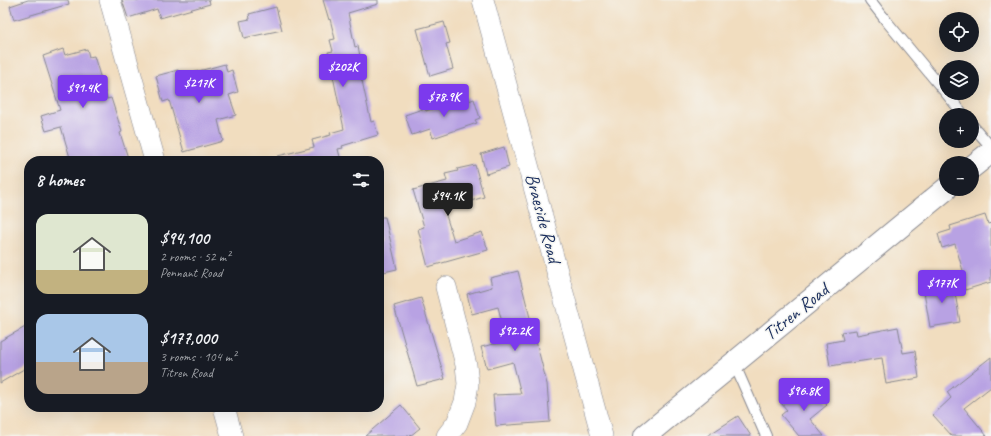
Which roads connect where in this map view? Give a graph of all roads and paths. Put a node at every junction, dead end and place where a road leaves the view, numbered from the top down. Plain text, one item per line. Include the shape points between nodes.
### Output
1 (110, 0) edge
2 (483, 0) edge
3 (870, 0) edge
4 (958, 108) edge
5 (979, 132) edge
6 (991, 147) edge
7 (991, 152) edge
8 (154, 156) edge
9 (979, 161) edge
10 (939, 195) edge
11 (446, 287) dead end
12 (734, 363) junction
13 (225, 412) edge
14 (232, 436) edge
15 (447, 436) edge
16 (602, 436) edge
17 (645, 436) edge
18 (766, 436) edge

1 - 8 street
2 - 16 street, Braeside Road
3 - 4 lane
5 - 6 lane
7 - 9 street
10 - 12 street, Titren Road
11 - 15 street via 466,365 468,384 457,423
12 - 17 street, Titren Road
12 - 18 lane
13 - 14 street

